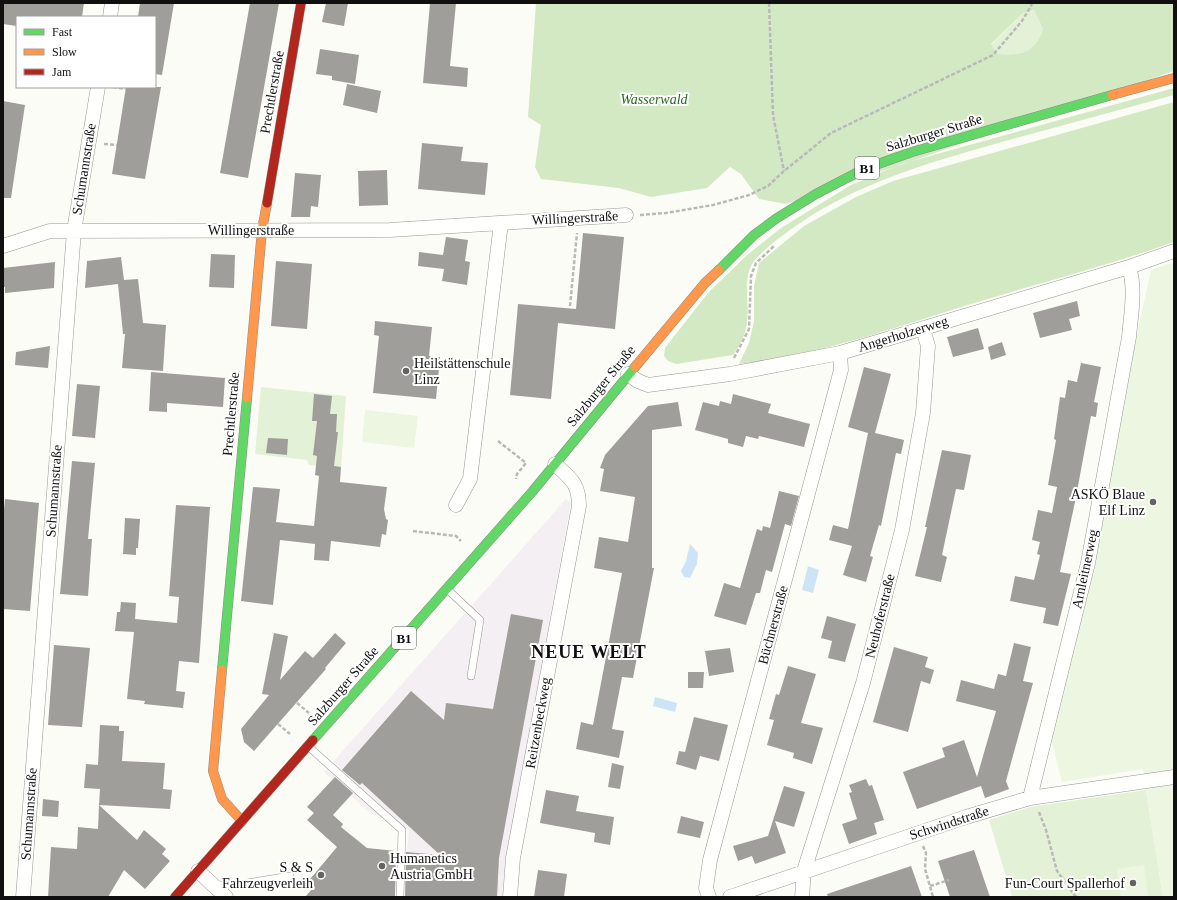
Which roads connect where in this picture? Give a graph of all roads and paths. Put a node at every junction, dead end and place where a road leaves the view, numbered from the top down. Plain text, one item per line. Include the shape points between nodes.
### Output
1 (112, 3) edge
2 (301, 3) edge
3 (769, 3) edge
4 (1032, 3) edge
5 (110, 16) edge
6 (1174, 78) edge
7 (98, 88) edge
8 (120, 88) edge
9 (126, 89) dead end
10 (104, 144) dead end
11 (117, 145) dead end
12 (784, 171) junction
13 (626, 215) joint
14 (501, 223) junction
15 (577, 228) dead end
16 (74, 230) junction
17 (262, 230) junction
18 (778, 243) dead end
19 (3, 246) edge
20 (1174, 251) edge
21 (1129, 267) junction
22 (570, 306) dead end
23 (923, 329) junction
24 (840, 353) junction
25 (734, 358) dead end
26 (628, 374) junction
27 (498, 441) dead end
28 (555, 464) junction
29 (516, 479) dead end
30 (456, 505) dead end
31 (413, 531) dead end
32 (461, 541) dead end
33 (446, 589) junction
34 (471, 676) dead end
35 (296, 703) dead end
36 (308, 712) dead end
37 (278, 724) dead end
38 (290, 734) dead end
39 (308, 746) junction
40 (1174, 777) edge
41 (1030, 798) junction
42 (242, 821) junction
43 (921, 840) dead end
44 (198, 871) junction
45 (804, 871) junction
46 (290, 876) dead end
47 (949, 880) dead end
48 (213, 885) junction
49 (930, 886) junction
50 (23, 897) edge
51 (175, 897) edge
52 (226, 897) edge
53 (400, 897) edge
54 (510, 897) edge
55 (708, 897) edge
56 (730, 897) edge
57 (802, 897) edge
58 (933, 897) edge
59 (1076, 897) edge

1 - 5 street
2 - 17 main road, Prechtlerstraße
3 - 12 path via 773,115
4 - 12 path via 1022,21 993,55 832,133
6 - 26 main road, Salzburger Straße / B1 via 912,152 864,169 816,194 777,218 733,255 705,283
7 - 16 street, Schumannstraße
8 - 9 path
10 - 11 path
12 - 13 path via 768,186 750,195 713,205 666,213
13 - 14 street, Willingerstraße
14 - 17 street, Willingerstraße via 390,230
14 - 30 street via 470,479
15 - 22 path
16 - 17 street, Willingerstraße
16 - 19 street, Willingerstraße via 50,230
16 - 50 street, Schumannstraße
17 - 42 main road, Prechtlerstraße via 213,770 217,789 226,806
18 - 25 path via 756,262 751,276 749,329
20 - 21 street, Angerholzerweg
21 - 23 street, Angerholzerweg
21 - 41 street, Arnleitnerweg via 1132,276 1132,304 1129,337 1089,558
23 - 24 street, Angerholzerweg
23 - 45 street, Neuhoferstraße via 928,346 923,412 902,530 863,683
24 - 26 street, Angerholzerweg via 730,374 648,385 638,382
24 - 55 street, Büchnerstraße via 841,370 710,860 706,888
26 - 28 main road, Salzburger Straße / B1
27 - 29 path via 526,463
28 - 33 main road, Salzburger Straße / B1
28 - 54 street, Reitzenbeckweg via 575,482 579,506 513,858
31 - 32 path via 456,536
33 - 34 lane via 480,620
33 - 39 main road, Salzburger Straße / B1
35 - 36 path
37 - 38 path
39 - 42 main road, Salzburger Straße / B1
39 - 53 lane via 402,830
40 - 41 street, Schwindstraße
41 - 45 street, Schwindstraße
41 - 59 path via 1042,816 1057,870
42 - 44 main road, Salzburger Straße / B1
43 - 49 path via 926,853 925,869
44 - 48 street
44 - 51 main road, Salzburger Straße / B1
45 - 56 street, Schwindstraße
45 - 57 street, Neuhoferstraße
46 - 48 lane via 235,885
47 - 49 path
48 - 52 street
49 - 58 path

